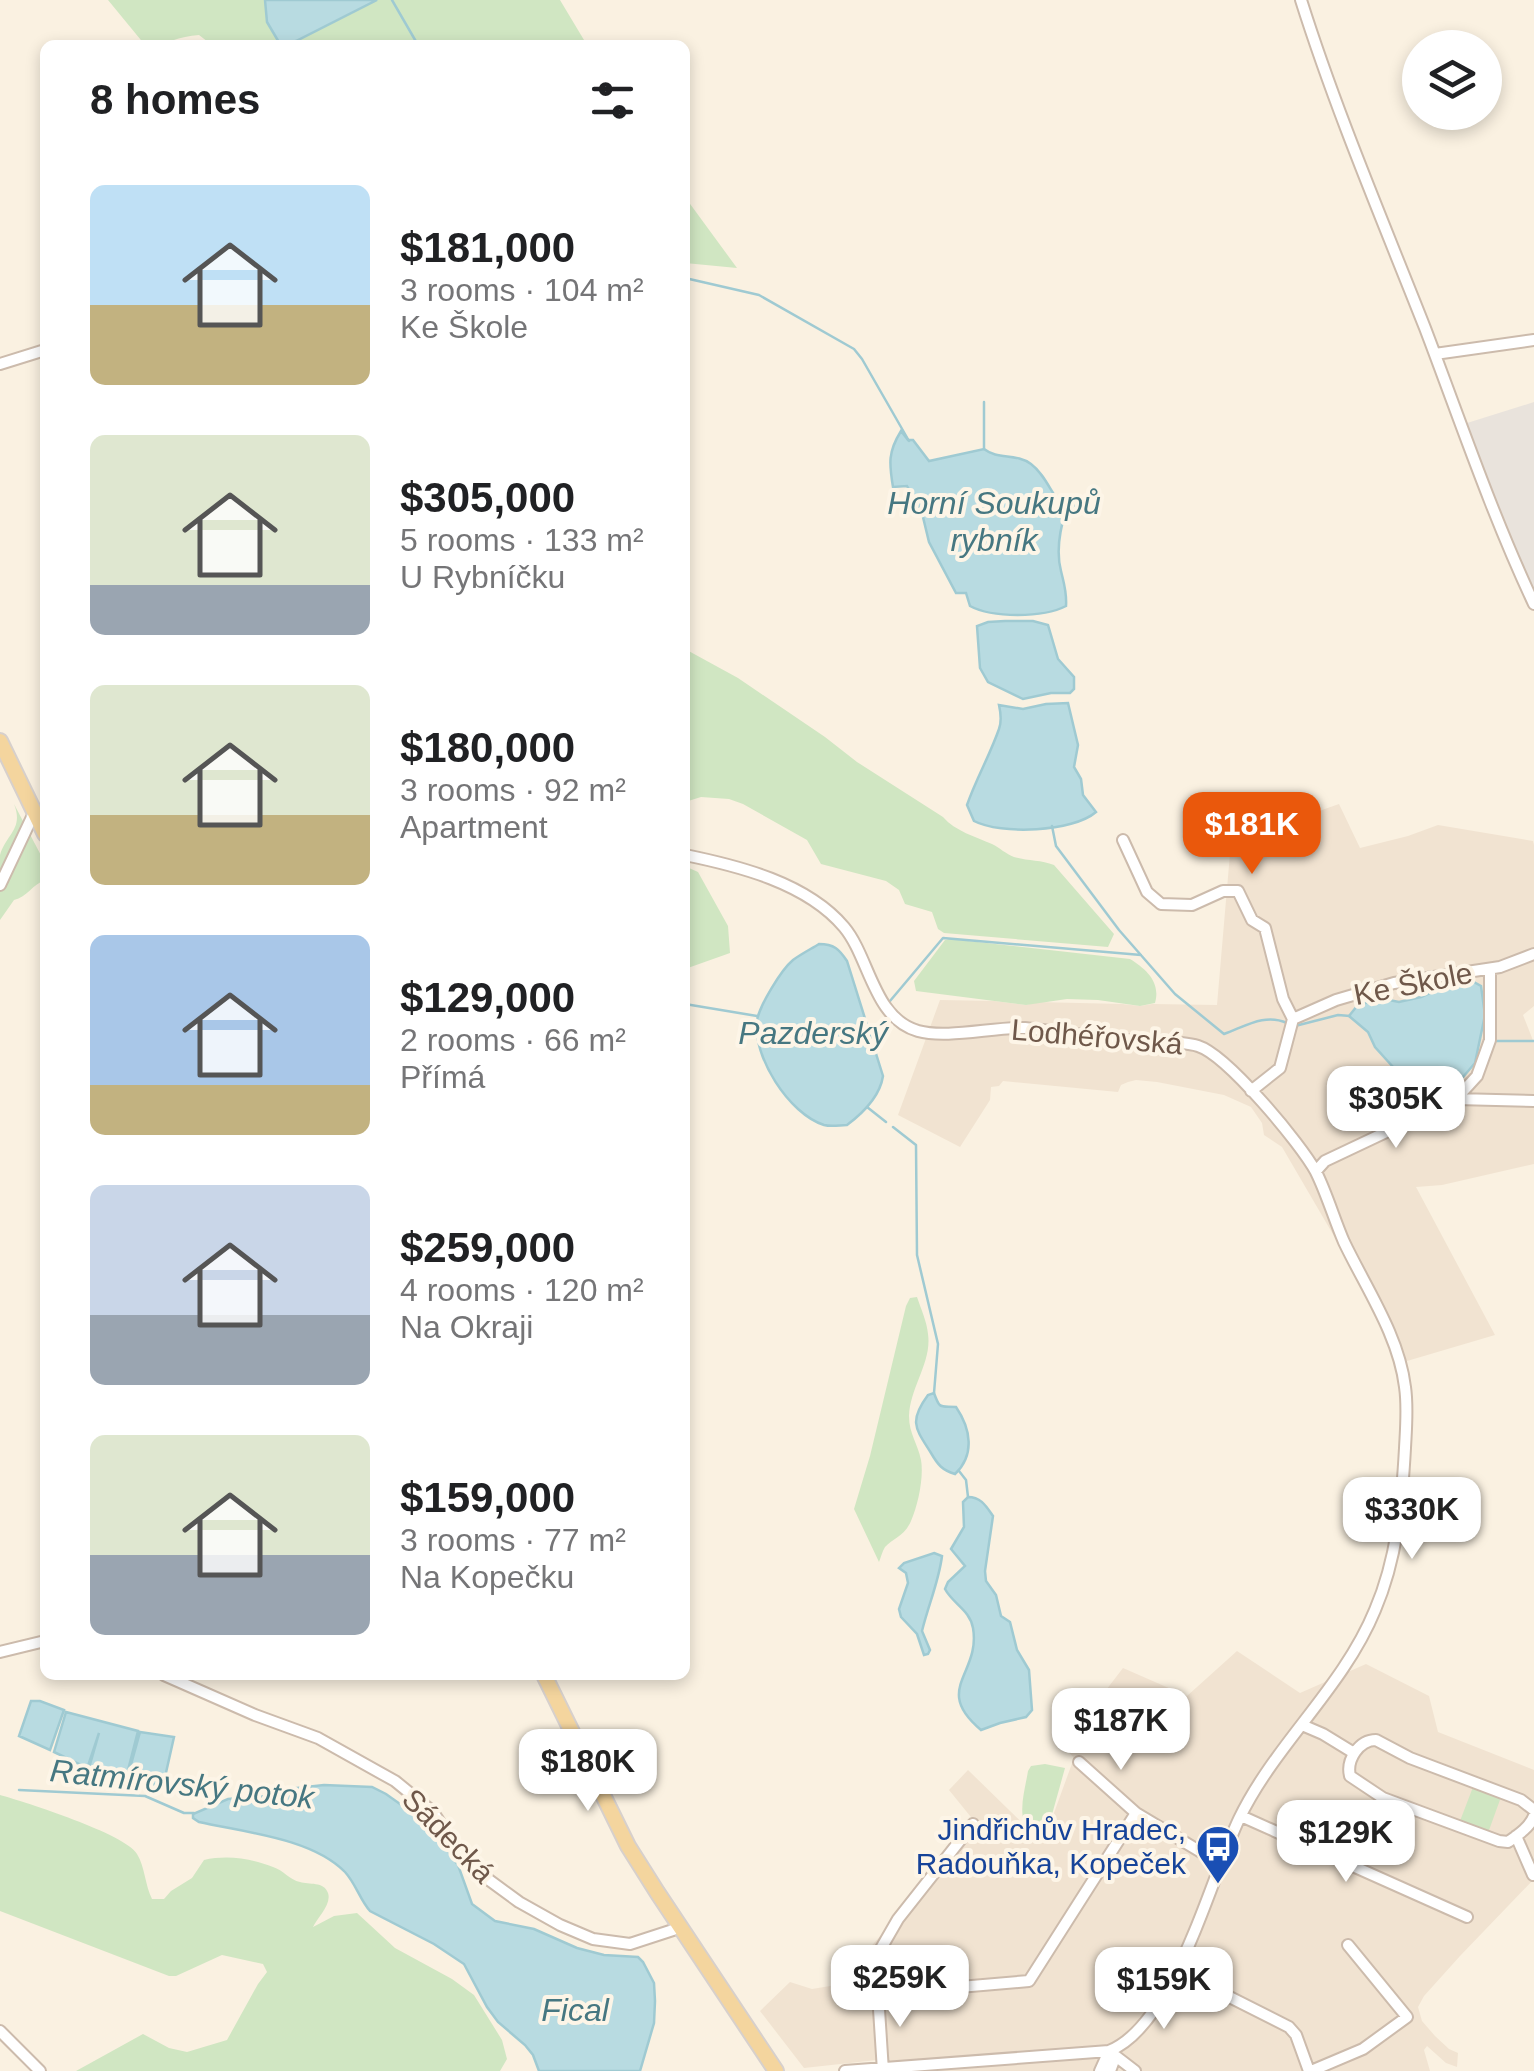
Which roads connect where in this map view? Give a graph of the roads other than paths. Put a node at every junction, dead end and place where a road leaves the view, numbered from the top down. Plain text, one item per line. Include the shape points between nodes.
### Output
1 (1301, 0) edge
2 (1534, 340) edge
3 (40, 352) edge
4 (1435, 354) junction
5 (0, 364) edge
6 (1534, 604) edge
7 (0, 741) edge
8 (34, 813) junction
9 (40, 824) edge
10 (1123, 840) dead end
11 (690, 856) edge
12 (0, 886) edge
13 (1534, 954) edge
14 (1490, 969) junction
15 (1293, 1019) junction
16 (1251, 1092) junction
17 (1456, 1099) junction
18 (1534, 1101) edge
19 (1316, 1171) junction
20 (40, 1642) edge
21 (0, 1652) edge
22 (175, 1680) edge
23 (546, 1680) edge
24 (1302, 1725) junction
25 (1354, 1753) junction
26 (1079, 1762) dead end
27 (1136, 1813) junction
28 (1534, 1813) edge
29 (1240, 1816) junction
30 (973, 1824) dead end
31 (1516, 1836) junction
32 (1221, 1864) junction
33 (1533, 1875) edge
34 (1468, 1916) dead end
35 (679, 1925) junction
36 (1348, 1945) dead end
37 (1176, 1970) junction
38 (878, 1994) junction
39 (0, 2030) edge
40 (1109, 2051) junction
41 (882, 2070) edge
42 (40, 2071) edge
43 (776, 2071) edge
44 (844, 2071) edge
45 (1100, 2071) edge
46 (1110, 2071) edge
47 (1135, 2071) edge
48 (1310, 2071) edge

1 - 4 street
2 - 4 street
3 - 5 street
4 - 6 street
7 - 8 main road
8 - 9 main road
8 - 12 street
10 - 15 street via 1147,892 1161,904 1192,906 1238,891 1252,920 1265,928
11 - 16 street, Lodhéřovská via 737,866 809,897 845,928 886,1010 917,1031 1025,1028 1199,1046
13 - 14 street, Ke Škole
14 - 15 street, Ke Škole via 1394,983
14 - 17 street via 1490,1040 1477,1076
15 - 16 street via 1280,1068
16 - 19 street, Lodhéřovská
17 - 18 street
17 - 19 street via 1325,1160
19 - 24 street, Lodhéřovská via 1402,1367 1406,1424 1399,1520 1375,1611
20 - 21 street
22 - 35 street, Sádecká via 318,1738 395,1781 433,1812 474,1870 560,1925 630,1944
23 - 35 main road via 628,1846
24 - 25 street
24 - 29 street, Lodhéřovská
25 - 28 street via 1376,1740 1520,1800
25 - 31 street via 1350,1776 1384,1798 1499,1841
26 - 27 street
27 - 32 street
27 - 38 street via 1029,1981
28 - 31 street
29 - 32 street, Lodhéřovská
29 - 34 street
30 - 38 street via 884,1941 874,1972
31 - 33 street
32 - 37 street, Lodhéřovská
35 - 43 main road
36 - 48 street via 1406,2017 1363,2049
37 - 40 street, Lodhéřovská via 1157,2009
37 - 48 street via 1289,2027
38 - 41 street
39 - 42 street
40 - 41 street
40 - 45 street
40 - 46 street
40 - 47 street
41 - 44 street

